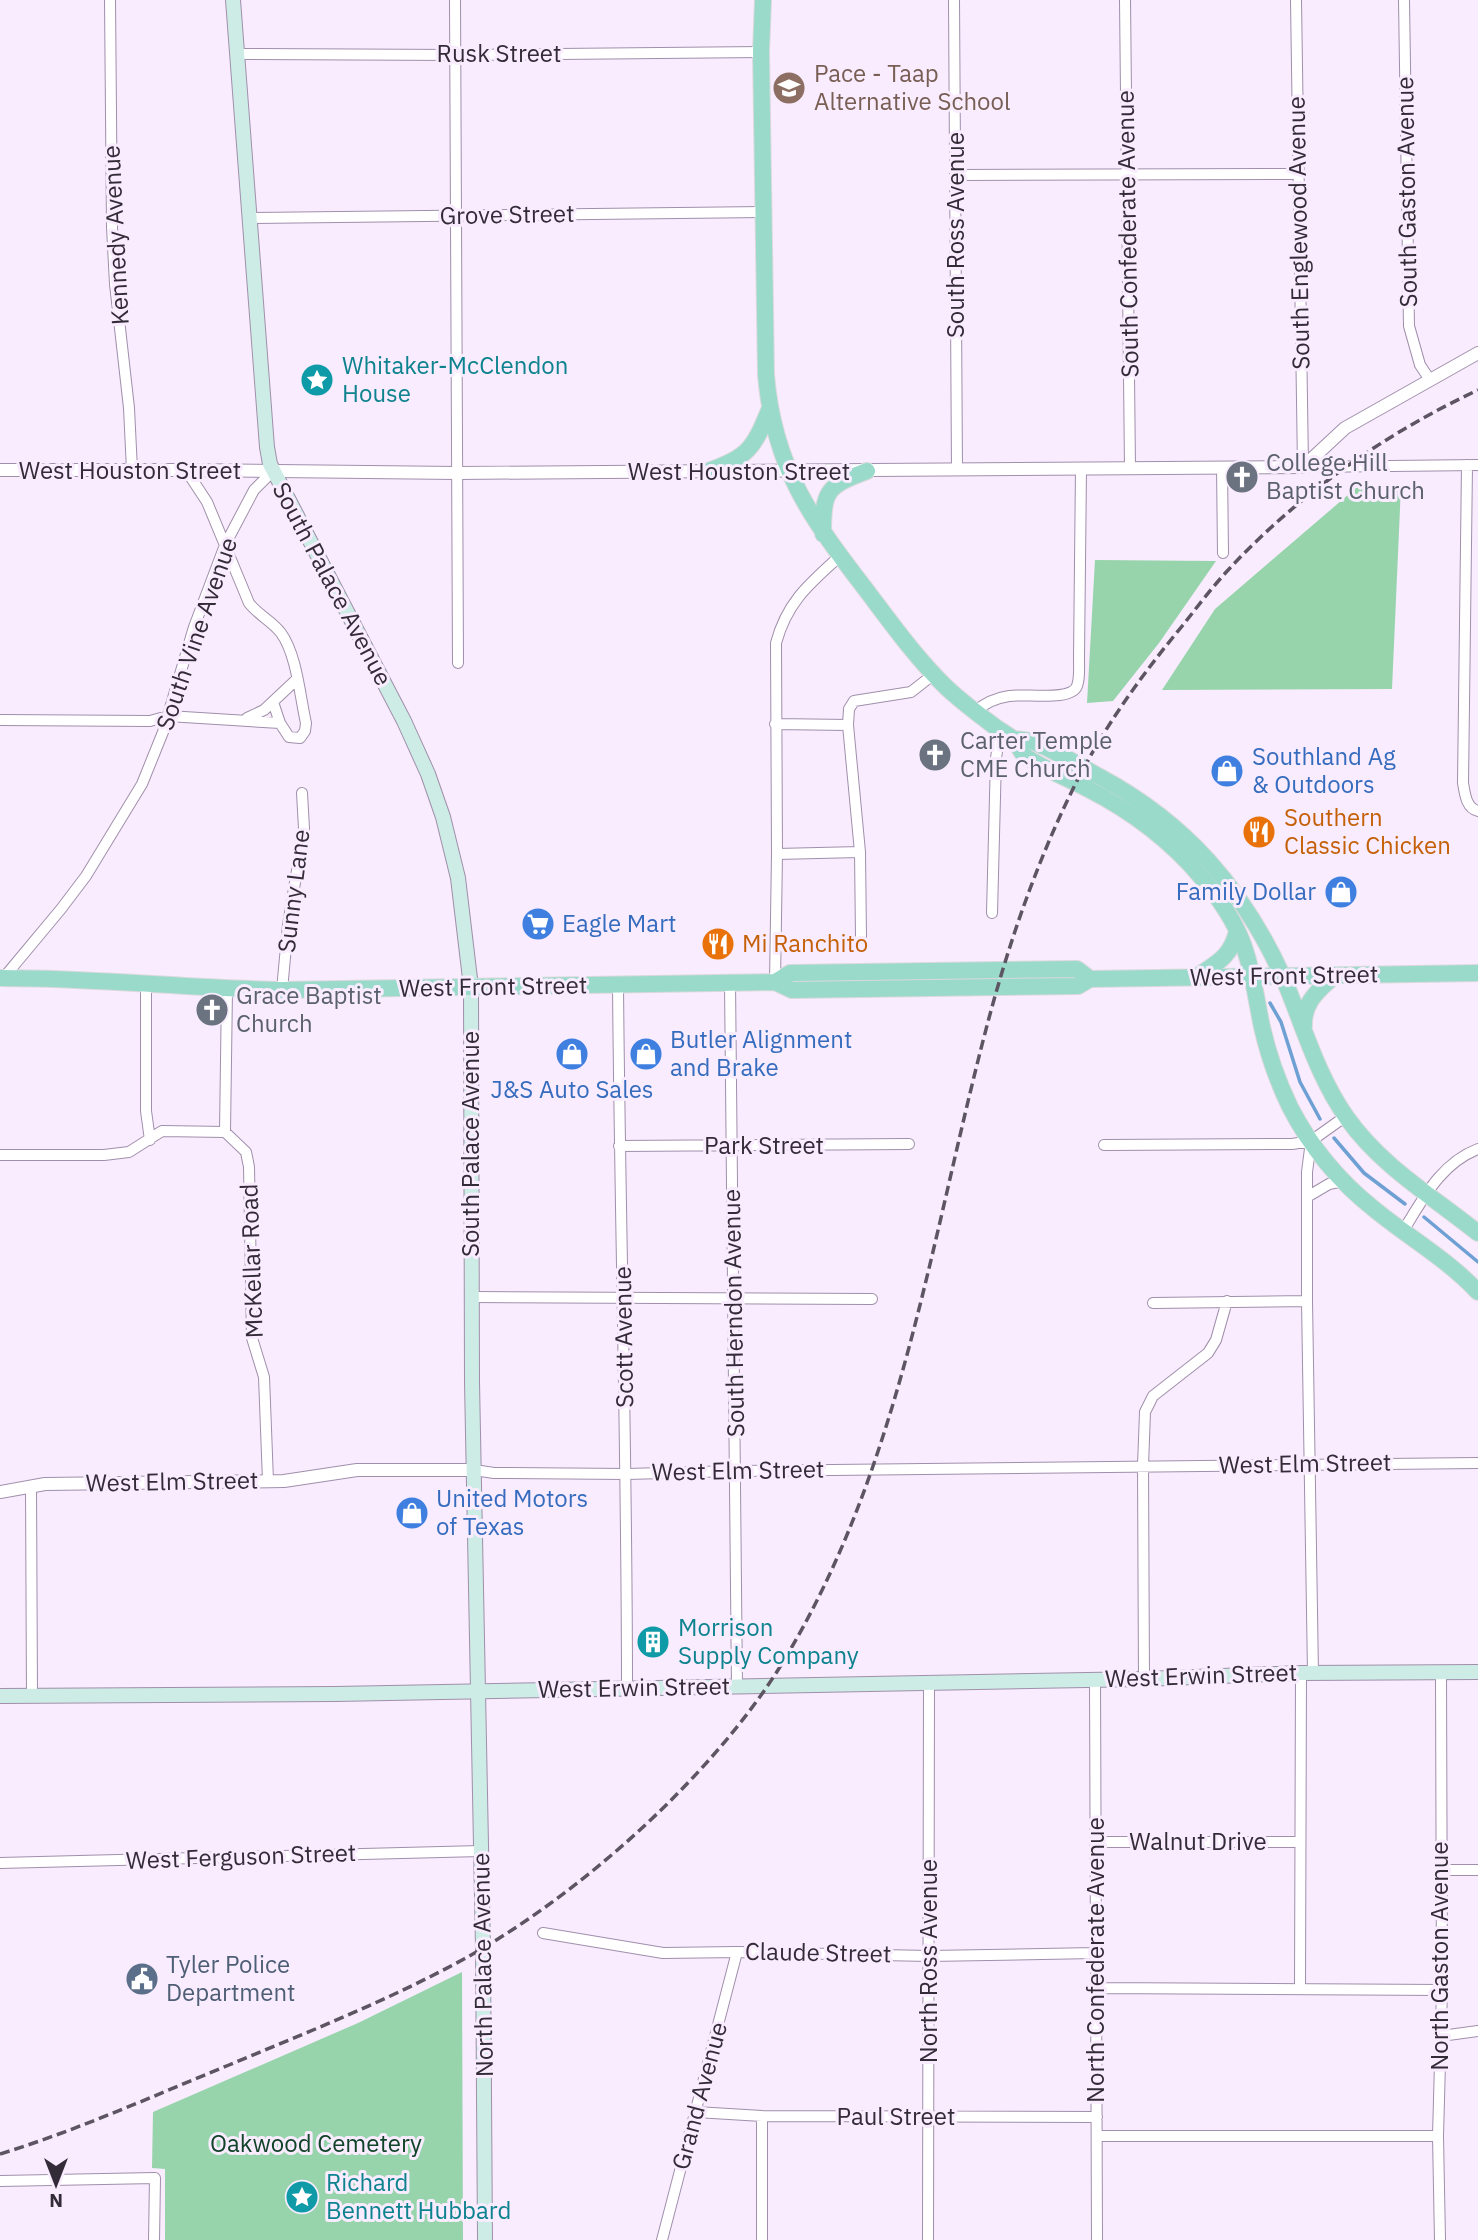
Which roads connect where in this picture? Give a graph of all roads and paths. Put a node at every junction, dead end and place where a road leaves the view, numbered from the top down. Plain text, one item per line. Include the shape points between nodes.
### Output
1 (110, 0) edge
2 (233, 0) edge
3 (455, 0) edge
4 (763, 0) edge
5 (954, 0) edge
6 (1125, 0) edge
7 (1296, 0) edge
8 (1404, 0) edge
9 (761, 52) junction
10 (237, 54) junction
11 (455, 55) junction
12 (1297, 174) junction
13 (956, 175) junction
14 (1127, 175) junction
15 (763, 212) junction
16 (456, 215) junction
17 (250, 218) junction
18 (1478, 353) edge
19 (1430, 380) junction
20 (770, 408) junction
21 (1473, 465) edge
22 (1222, 467) junction
23 (1303, 467) junction
24 (1130, 468) junction
25 (1081, 469) junction
26 (0, 470) edge
27 (132, 470) junction
28 (186, 470) junction
29 (957, 470) junction
30 (273, 471) junction
31 (788, 471) junction
32 (867, 471) junction
33 (705, 472) junction
34 (457, 473) junction
35 (823, 534) junction
36 (225, 545) junction
37 (1223, 553) dead end
38 (840, 556) junction
39 (458, 663) dead end
40 (934, 674) junction
41 (296, 680) junction
42 (273, 702) junction
43 (975, 712) junction
44 (168, 716) junction
45 (0, 720) edge
46 (239, 720) junction
47 (281, 723) junction
48 (775, 724) junction
49 (848, 725) junction
50 (1007, 735) junction
51 (302, 793) dead end
52 (1478, 811) edge
53 (860, 852) junction
54 (777, 854) junction
55 (992, 913) dead end
56 (1237, 931) junction
57 (861, 938) dead end
58 (1478, 974) edge
59 (1334, 976) junction
60 (1196, 977) junction
61 (1283, 977) junction
62 (1252, 978) junction
63 (1, 980) edge
64 (730, 982) junction
65 (775, 982) junction
66 (146, 984) junction
67 (618, 985) junction
68 (471, 987) junction
69 (227, 989) junction
70 (282, 990) junction
71 (1304, 1028) junction
72 (1346, 1116) junction
73 (225, 1132) junction
74 (150, 1140) junction
75 (1311, 1141) junction
76 (909, 1144) dead end
77 (1104, 1145) dead end
78 (620, 1146) junction
79 (732, 1147) junction
80 (1478, 1149) edge
81 (0, 1155) edge
82 (1344, 1181) junction
83 (1426, 1194) junction
84 (1307, 1197) junction
85 (1403, 1231) junction
86 (1478, 1233) edge
87 (1478, 1292) edge
88 (471, 1297) junction
89 (623, 1298) junction
90 (734, 1298) junction
91 (873, 1299) dead end
92 (1227, 1301) junction
93 (1307, 1301) junction
94 (1153, 1303) dead end
95 (1478, 1463) edge
96 (1310, 1464) junction
97 (1143, 1466) junction
98 (474, 1469) junction
99 (735, 1471) junction
100 (627, 1474) junction
101 (268, 1481) junction
102 (31, 1486) junction
103 (0, 1492) edge
104 (1441, 1672) junction
105 (1478, 1672) edge
106 (1307, 1673) junction
107 (1095, 1679) junction
108 (1144, 1679) junction
109 (929, 1682) junction
110 (737, 1686) junction
111 (628, 1689) junction
112 (478, 1691) junction
113 (0, 1696) edge
114 (32, 1696) junction
115 (1095, 1842) junction
116 (1300, 1842) junction
117 (481, 1851) junction
118 (0, 1863) edge
119 (1441, 1870) junction
120 (1478, 1870) edge
121 (543, 1933) dead end
122 (737, 1952) junction
123 (1095, 1953) junction
124 (929, 1956) junction
125 (1097, 1988) junction
126 (1300, 1988) junction
127 (1442, 1990) junction
128 (1478, 2031) edge
129 (1441, 2036) junction
130 (696, 2112) junction
131 (762, 2116) junction
132 (930, 2117) junction
133 (1097, 2117) junction
134 (1097, 2136) junction
135 (1438, 2136) junction
136 (0, 2181) edge
137 (154, 2240) edge
138 (485, 2240) edge
139 (662, 2240) edge
140 (762, 2240) edge
141 (928, 2240) edge
142 (1097, 2240) edge
143 (1440, 2240) edge

1 - 27 street, Kennedy Avenue via 111,227
2 - 10 main road
3 - 11 street
4 - 9 main road
5 - 13 street, South Ross Avenue
6 - 14 street, South Confederate Avenue
7 - 12 street, South Englewood Avenue
8 - 19 street, South Gaston Avenue via 1409,327 1420,365
9 - 11 street, Rusk Street
9 - 15 main road
10 - 11 street, Rusk Street
10 - 17 main road
11 - 16 street
12 - 14 street
12 - 23 street, South Englewood Avenue
13 - 14 street
13 - 29 street, South Ross Avenue
14 - 24 street, South Confederate Avenue
15 - 16 street, Grove Street
15 - 20 main road
16 - 17 street, Grove Street
16 - 34 street
17 - 30 main road via 267,447
18 - 19 street
19 - 23 street via 1345,428
20 - 31 main road
20 - 33 main road via 751,449
21 - 23 street, West Houston Street
21 - 52 street via 1463,783 1466,801
22 - 23 street, West Houston Street
22 - 24 street, West Houston Street
22 - 37 street
24 - 25 street, West Houston Street
25 - 29 street, West Houston Street
25 - 43 street via 1077,685 1063,696 1008,696
26 - 27 street, West Houston Street
27 - 28 street, West Houston Street
28 - 30 street, West Houston Street
28 - 36 street via 207,502
29 - 32 street, West Houston Street
30 - 34 street, West Houston Street
30 - 36 street, South Vine Avenue via 254,490
30 - 68 main road, South Palace Avenue via 428,774 453,857
31 - 32 street, West Houston Street
31 - 33 street, West Houston Street
31 - 35 main road
32 - 35 main road via 831,489 823,508
33 - 34 street, West Houston Street
34 - 39 street
35 - 38 main road
36 - 41 street via 249,603 288,646
36 - 44 street, South Vine Avenue
38 - 40 main road
38 - 48 street via 803,590 782,624 775,650
40 - 43 main road
40 - 49 street via 911,692 854,701
41 - 42 street
41 - 47 street via 305,731 300,738 289,737
42 - 46 street via 258,714
42 - 47 street
43 - 50 main road
44 - 45 street via 149,722
44 - 46 street
44 - 63 street, South Vine Avenue via 145,777 114,832 61,909
46 - 47 street
48 - 49 street
48 - 54 street
49 - 53 street
50 - 55 street via 996,758
50 - 56 main road via 1024,754 1122,809 1170,845 1214,893
50 - 61 main road via 1033,741 1167,820 1233,890
51 - 70 street, Sunny Lane via 304,828
53 - 54 street
53 - 57 street
54 - 65 street
56 - 60 main road via 1228,954
56 - 62 main road
58 - 59 main road, West Front Street
59 - 61 main road, West Front Street
59 - 71 main road via 1306,1005
60 - 62 main road, West Front Street
60 - 65 main road, West Front Street via 1090,979 1077,969 790,973
61 - 62 main road, West Front Street
61 - 71 main road
62 - 75 main road via 1275,1070
63 - 66 main road, West Front Street
64 - 65 main road, West Front Street
64 - 67 main road, West Front Street
64 - 79 street, South Herndon Avenue
66 - 69 main road, West Front Street
66 - 74 street
67 - 68 main road, West Front Street
67 - 78 street, Scott Avenue
68 - 70 main road, West Front Street
68 - 88 main road, South Palace Avenue
69 - 70 main road, West Front Street
69 - 73 street
71 - 72 main road
72 - 75 street
72 - 83 main road via 1381,1157
73 - 74 street via 162,1132
73 - 101 street, McKellar Road via 246,1152 249,1167 252,1338 264,1377
74 - 81 street via 130,1152 104,1155
75 - 77 street
75 - 82 main road
75 - 84 street
76 - 79 street, Park Street
78 - 79 street, Park Street
78 - 89 street, Scott Avenue
79 - 90 street, South Herndon Avenue
80 - 83 street via 1441,1174
82 - 84 street
82 - 85 main road
83 - 85 street
83 - 86 main road
84 - 93 street
85 - 87 main road
88 - 89 street
88 - 98 main road, South Palace Avenue
89 - 90 street
89 - 100 street, Scott Avenue
90 - 91 street
90 - 99 street, South Herndon Avenue
92 - 93 street
92 - 94 street
92 - 97 street via 1208,1353 1148,1403
93 - 96 street
95 - 96 street, West Elm Street
96 - 97 street, West Elm Street
96 - 106 street
97 - 99 street, West Elm Street
97 - 108 street
98 - 100 street, West Elm Street
98 - 101 street, West Elm Street via 357,1470
98 - 112 main road, South Palace Avenue
99 - 100 street, West Elm Street
99 - 110 street, South Herndon Avenue
100 - 111 street, Scott Avenue
101 - 102 street, West Elm Street
102 - 103 street, West Elm Street
102 - 114 street
104 - 105 main road, West Erwin Street
104 - 106 main road, West Erwin Street
104 - 119 street, North Gaston Avenue
106 - 108 main road, West Erwin Street
106 - 116 street
107 - 108 main road, West Erwin Street
107 - 109 main road, West Erwin Street
107 - 115 street, North Confederate Avenue
109 - 110 main road, West Erwin Street
109 - 124 street, North Ross Avenue
110 - 111 main road, West Erwin Street
111 - 112 main road, West Erwin Street
112 - 114 main road, West Erwin Street
112 - 117 main road, North Palace Avenue
113 - 114 main road, West Erwin Street
115 - 116 street, Walnut Drive
115 - 123 street, North Confederate Avenue
116 - 126 street
117 - 118 street, West Ferguson Street
117 - 138 main road, North Palace Avenue
119 - 120 street
119 - 127 street, North Gaston Avenue
121 - 122 street, Claude Street via 663,1953
122 - 124 street, Claude Street
122 - 130 street, Grand Avenue
123 - 124 street, Claude Street
123 - 125 street, North Confederate Avenue
124 - 132 street, North Ross Avenue
125 - 126 street
125 - 133 street, North Confederate Avenue
126 - 127 street
127 - 129 street, North Gaston Avenue
128 - 129 street
129 - 135 street, North Gaston Avenue
130 - 131 street, Paul Street
130 - 139 street, Grand Avenue
131 - 132 street, Paul Street
131 - 140 street
132 - 133 street, Paul Street
132 - 141 street, North Ross Avenue
133 - 134 street, North Confederate Avenue
134 - 135 street
134 - 142 street, North Confederate Avenue
135 - 143 street, North Gaston Avenue
136 - 137 street via 155,2179

